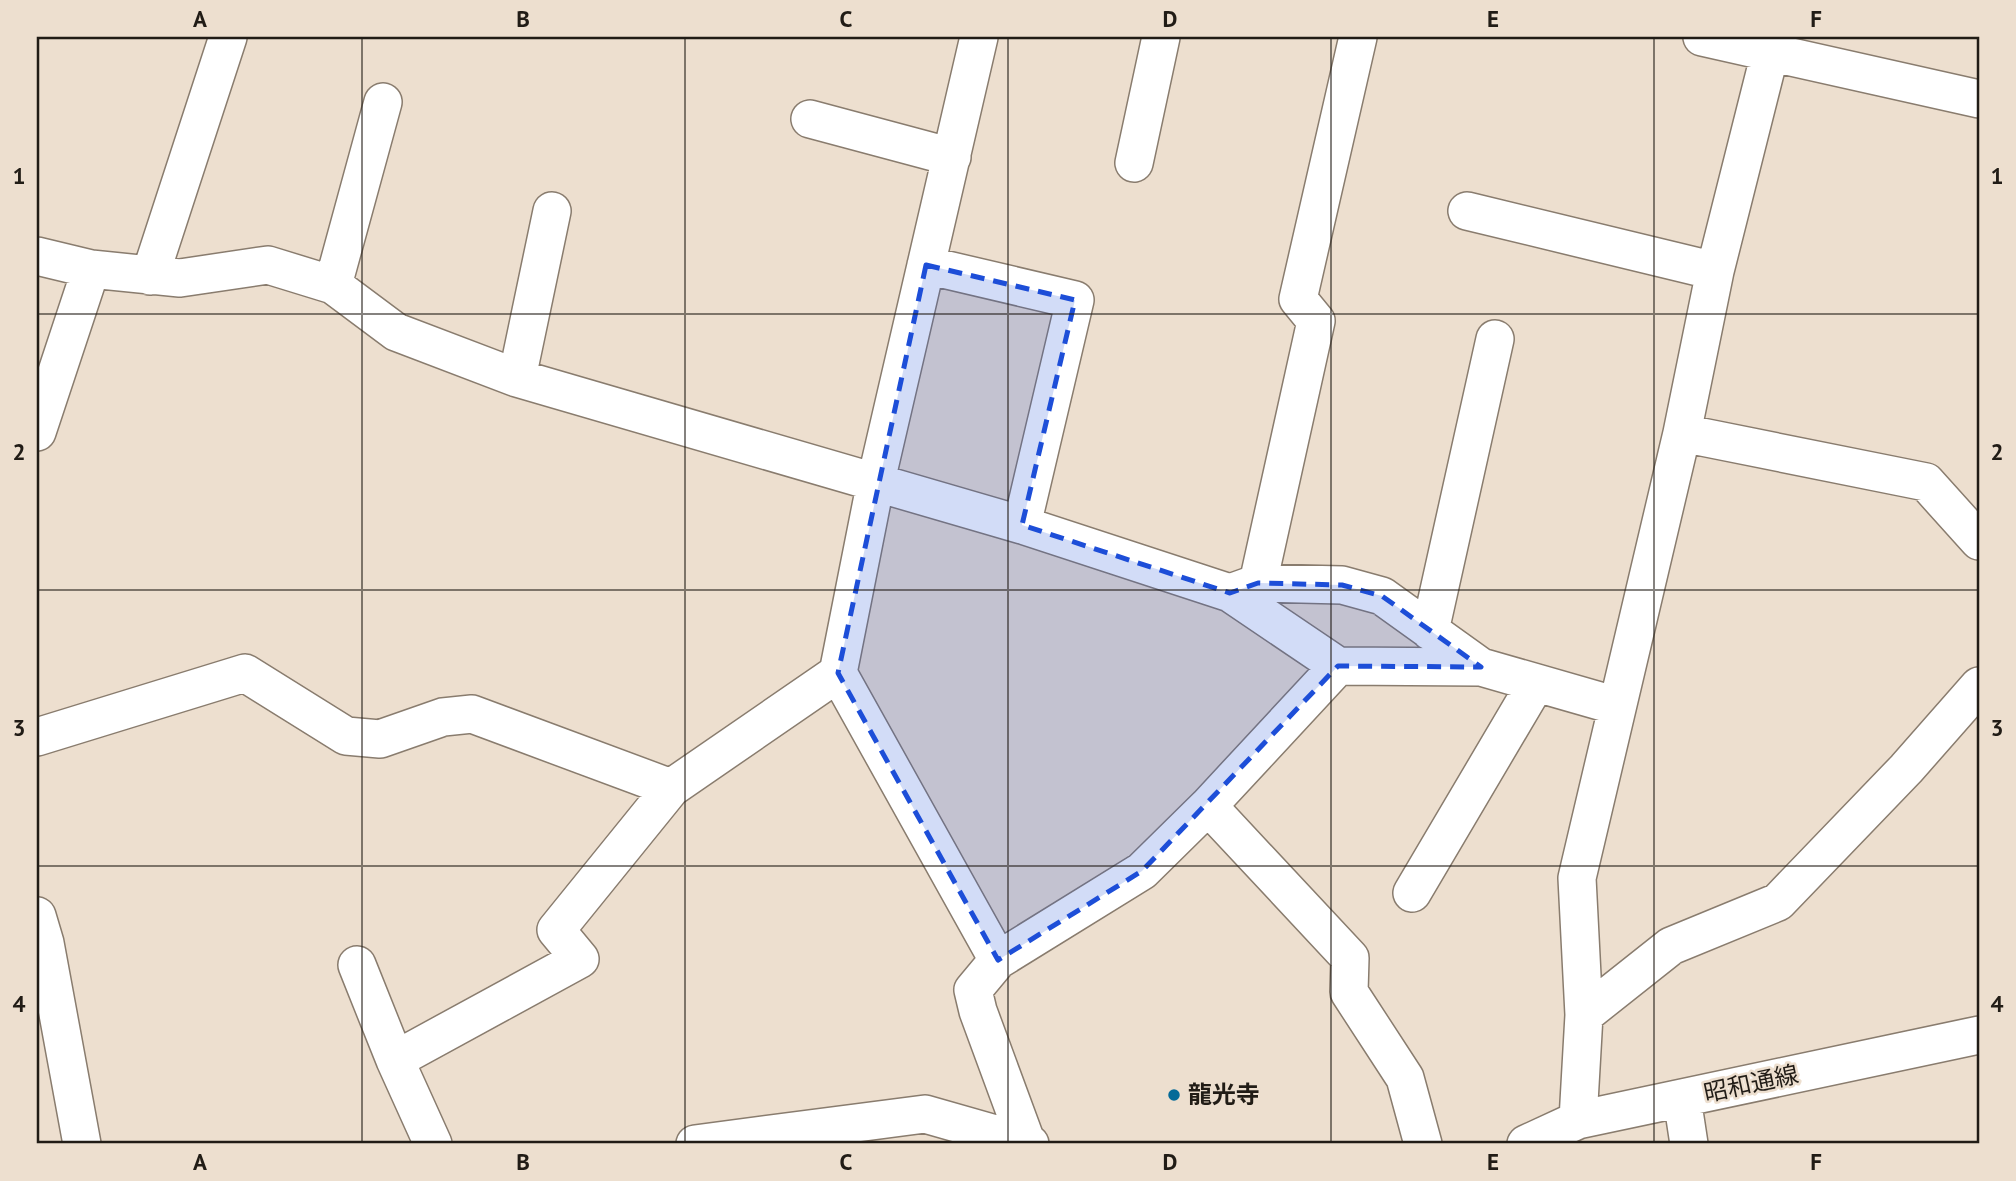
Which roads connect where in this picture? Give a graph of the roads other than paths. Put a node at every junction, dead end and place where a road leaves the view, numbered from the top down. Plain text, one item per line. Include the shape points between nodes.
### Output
1 (228, 37) edge
2 (979, 37) edge
3 (1161, 37) edge
4 (1358, 37) edge
5 (1702, 37) edge
6 (1772, 45) edge
7 (1979, 99) edge
8 (383, 102) dead end
9 (810, 119) dead end
10 (951, 157) junction
11 (1133, 163) dead end
12 (551, 211) dead end
13 (1467, 211) dead end
14 (37, 257) edge
15 (926, 265) junction
16 (91, 269) junction
17 (1715, 271) junction
18 (150, 276) junction
19 (333, 285) junction
20 (1495, 339) dead end
21 (516, 377) junction
22 (37, 432) edge
23 (1682, 433) junction
24 (876, 481) junction
25 (1022, 525) junction
26 (1979, 541) edge
27 (1244, 588) junction
28 (1430, 631) junction
29 (1338, 666) junction
30 (1481, 667) junction
31 (838, 673) junction
32 (1536, 683) junction
33 (1979, 686) edge
34 (1617, 706) junction
35 (37, 737) edge
36 (671, 788) junction
37 (1208, 806) junction
38 (1412, 893) dead end
39 (37, 916) edge
40 (998, 960) junction
41 (357, 965) dead end
42 (1584, 1015) junction
43 (1979, 1035) edge
44 (395, 1060) junction
45 (1682, 1098) junction
46 (1578, 1120) junction
47 (82, 1144) edge
48 (433, 1144) edge
49 (695, 1144) edge
50 (1028, 1144) edge
51 (1423, 1144) edge
52 (1526, 1144) edge
53 (1689, 1144) edge

1 - 18 street
2 - 10 street
3 - 11 street
4 - 27 street via 1298,299 1316,321
5 - 6 street
6 - 7 street
6 - 17 street
8 - 19 street
9 - 10 street
10 - 15 street
12 - 21 street
13 - 17 street
14 - 16 street
15 - 24 street
15 - 25 street via 1075,300
16 - 18 street
16 - 22 street
17 - 23 street
18 - 19 street via 180,278 268,265
19 - 21 street via 397,332
20 - 28 street
21 - 24 street
23 - 26 street via 1926,482
23 - 34 street
24 - 25 street
24 - 31 street
25 - 27 street
27 - 28 street via 1342,585 1382,596
27 - 29 street
28 - 30 street
29 - 30 street
29 - 37 street
30 - 32 street
31 - 36 street
31 - 40 street
32 - 34 street
32 - 38 street
33 - 42 street via 1778,902 1671,946
34 - 42 street via 1577,878
35 - 36 street via 246,673 346,736 380,739 443,717 472,714
36 - 44 street via 556,930 580,959
37 - 40 street via 1142,871
37 - 51 street via 1350,958 1349,992 1405,1078
39 - 47 street
40 - 50 street via 973,990
41 - 44 street
42 - 46 street
43 - 45 street, 昭和通線
44 - 48 street
45 - 46 street, 昭和通線
45 - 53 street
46 - 52 street, 昭和通線
49 - 50 street via 925,1114

